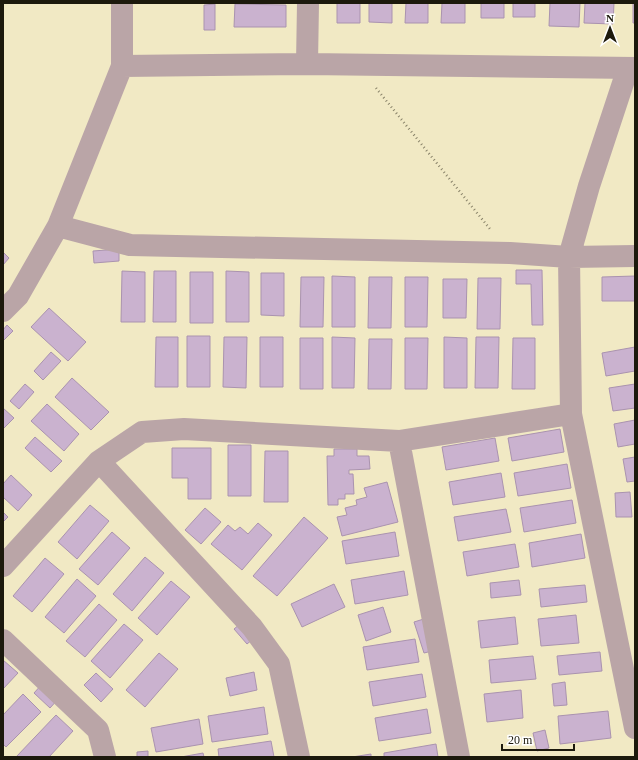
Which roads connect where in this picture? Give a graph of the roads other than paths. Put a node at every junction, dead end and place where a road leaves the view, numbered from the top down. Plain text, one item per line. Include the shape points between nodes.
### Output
1 (122, 3) edge
2 (308, 3) edge
3 (307, 64) junction
4 (122, 66) junction
5 (632, 68) edge
6 (58, 226) junction
7 (635, 256) edge
8 (569, 258) junction
9 (3, 311) edge
10 (571, 414) junction
11 (398, 441) junction
12 (99, 461) junction
13 (3, 566) edge
14 (3, 640) edge
15 (635, 728) edge
16 (105, 757) edge
17 (299, 757) edge
18 (459, 757) edge

1 - 4 street
2 - 3 street
3 - 4 street
3 - 5 street
4 - 6 street
5 - 8 street via 589,186
6 - 8 street via 130,245 510,253
6 - 9 street via 18,296
7 - 8 street
8 - 10 street
10 - 11 street
10 - 15 street
11 - 12 street via 184,429 142,432
11 - 18 street
12 - 13 street
12 - 17 street via 252,627 279,664
14 - 16 street via 98,730

